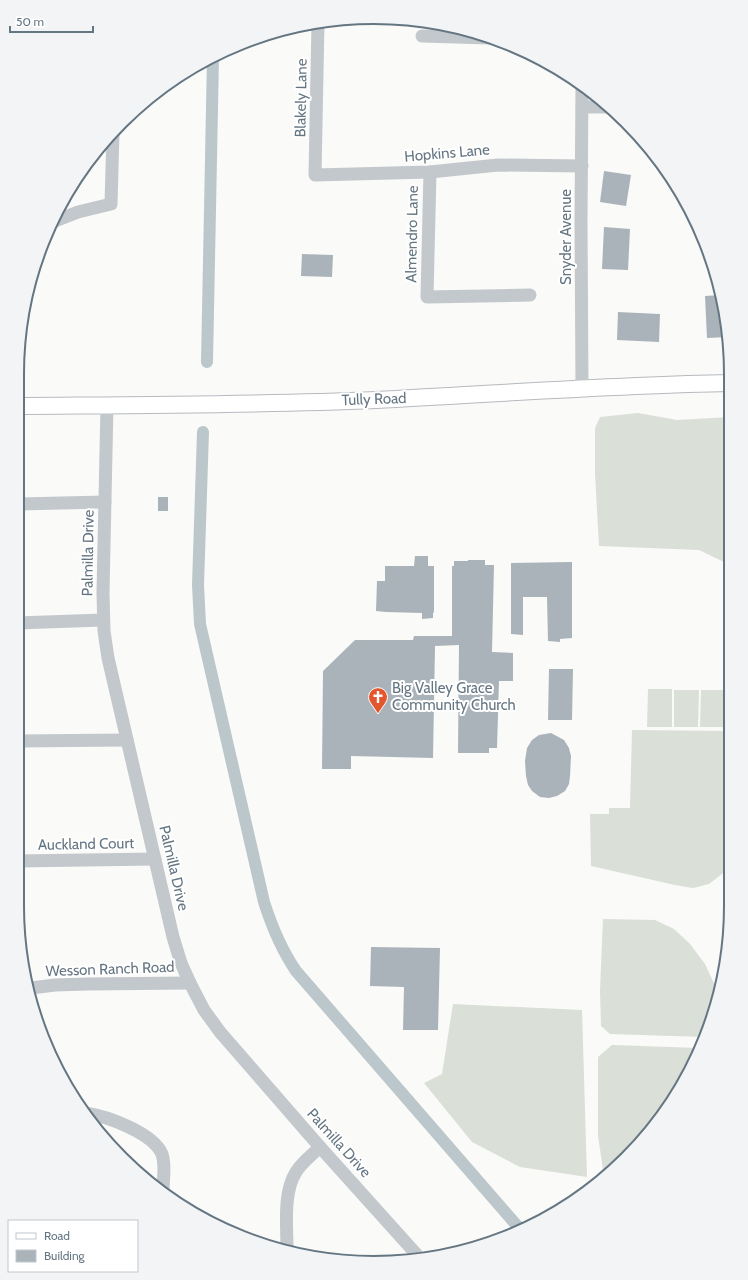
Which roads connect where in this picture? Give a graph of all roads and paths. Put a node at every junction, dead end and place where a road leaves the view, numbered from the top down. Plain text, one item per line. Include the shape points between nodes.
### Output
1 (318, 29) edge
2 (422, 36) dead end
3 (469, 37) edge
4 (582, 93) edge
5 (582, 107) junction
6 (600, 107) edge
7 (113, 141) edge
8 (582, 166) junction
9 (430, 172) junction
10 (315, 175) joint
11 (60, 219) edge
12 (530, 295) dead end
13 (724, 383) edge
14 (582, 388) junction
15 (107, 405) junction
16 (24, 406) edge
17 (105, 502) junction
18 (24, 504) edge
19 (103, 620) junction
20 (24, 623) edge
21 (127, 740) junction
22 (24, 741) edge
23 (155, 859) junction
24 (24, 861) edge
25 (190, 983) junction
26 (34, 988) edge
27 (93, 1115) edge
28 (320, 1147) junction
29 (163, 1186) edge
30 (287, 1245) edge
31 (416, 1253) edge

1 - 10 street, Blakely Lane
2 - 3 street
4 - 5 street, Snyder Avenue
5 - 6 street
5 - 8 street, Snyder Avenue
7 - 11 street via 111,204
8 - 9 street, Hopkins Lane via 498,165
8 - 14 street, Snyder Avenue
9 - 10 street, Hopkins Lane
9 - 12 street, Almendro Lane via 427,297
13 - 14 main road, Tully Road
14 - 15 main road, Tully Road via 375,400
15 - 16 main road, Tully Road
15 - 17 street, Palmilla Drive
17 - 18 street
17 - 19 street, Palmilla Drive
19 - 20 street
19 - 21 street, Palmilla Drive via 108,658
21 - 22 street
21 - 23 street, Palmilla Drive
23 - 24 street, Auckland Court
23 - 25 street, Palmilla Drive via 173,937
25 - 26 street, Wesson Ranch Road via 88,984
25 - 28 street, Palmilla Drive via 204,1010 220,1032
27 - 29 street via 110,1119 138,1132 159,1150 164,1163
28 - 30 street via 303,1162 291,1182 288,1195
28 - 31 street, Palmilla Drive

